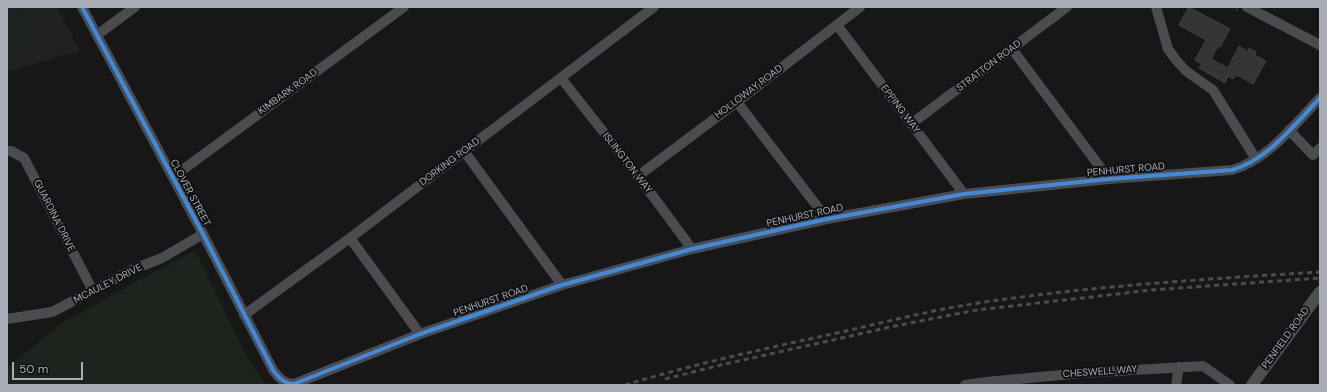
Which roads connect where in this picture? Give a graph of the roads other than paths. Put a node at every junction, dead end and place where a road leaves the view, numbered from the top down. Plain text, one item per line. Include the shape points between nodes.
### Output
1 (82, 7) edge
2 (135, 7) edge
3 (404, 7) edge
4 (654, 7) edge
5 (860, 7) edge
6 (1067, 7) edge
7 (1156, 7) edge
8 (1247, 7) edge
9 (837, 25) junction
10 (97, 35) junction
11 (1320, 45) edge
12 (1012, 49) junction
13 (561, 78) junction
14 (1320, 98) edge
15 (737, 102) junction
16 (911, 124) junction
17 (1289, 130) junction
18 (1320, 148) edge
19 (7, 151) edge
20 (464, 151) junction
21 (1256, 159) junction
22 (638, 176) junction
23 (173, 178) junction
24 (1109, 179) junction
25 (964, 194) junction
26 (827, 219) junction
27 (203, 234) junction
28 (350, 238) junction
29 (692, 249) junction
30 (562, 285) junction
31 (93, 291) junction
32 (1320, 292) edge
33 (244, 315) junction
34 (7, 319) edge
35 (420, 334) junction
36 (1179, 367) junction
37 (287, 383) joint
38 (965, 385) edge
39 (1176, 385) edge
40 (1230, 385) edge
41 (1252, 385) edge

1 - 10 street, CLOVER STREET
2 - 10 street
3 - 23 street, KIMBARK ROAD
4 - 13 street, DORKING ROAD
5 - 9 street, HOLLOWAY ROAD
6 - 12 street, STRATTON ROAD
7 - 21 street via 1170,51 1186,71 1214,90
8 - 11 street
9 - 15 street, HOLLOWAY ROAD
9 - 16 street, EPPING WAY
10 - 23 street, CLOVER STREET
12 - 16 street, STRATTON ROAD
12 - 24 street
13 - 20 street, DORKING ROAD
13 - 22 street, ISLINGTON WAY
14 - 17 street, PENHURST ROAD
15 - 22 street, HOLLOWAY ROAD
15 - 26 street
16 - 25 street, EPPING WAY
17 - 18 street via 1313,155
17 - 21 street, PENHURST ROAD
19 - 31 street, GUARDINA DRIVE via 24,158
20 - 28 street, DORKING ROAD
20 - 30 street
21 - 24 street, PENHURST ROAD via 1232,170
22 - 29 street, ISLINGTON WAY
23 - 27 street, CLOVER STREET
24 - 25 street, PENHURST ROAD
25 - 26 street, PENHURST ROAD
26 - 29 street, PENHURST ROAD
27 - 31 street, MCAULEY DRIVE via 162,258 134,269
27 - 33 street, CLOVER STREET
28 - 33 street, DORKING ROAD
28 - 35 street
29 - 30 street, PENHURST ROAD
30 - 35 street, PENHURST ROAD
31 - 34 street, MCAULEY DRIVE via 52,312
32 - 41 main road, PENFIELD ROAD
33 - 37 street, CLOVER STREET via 273,370
35 - 37 street, PENHURST ROAD via 301,382
36 - 38 street, CHESWELL WAY via 1083,373
36 - 39 street
36 - 40 street, CHESWELL WAY via 1203,366

